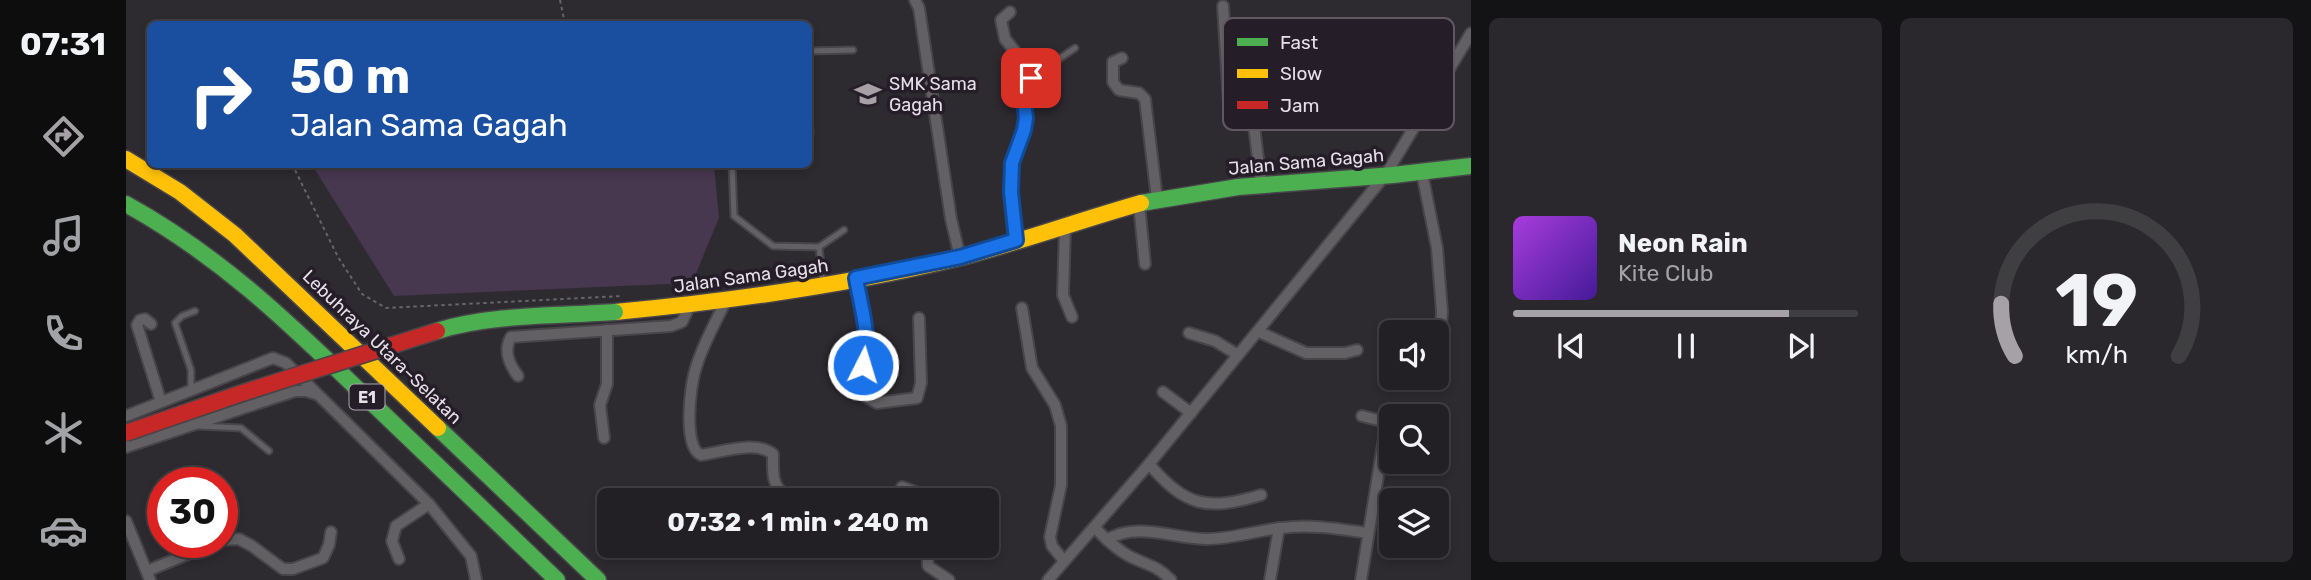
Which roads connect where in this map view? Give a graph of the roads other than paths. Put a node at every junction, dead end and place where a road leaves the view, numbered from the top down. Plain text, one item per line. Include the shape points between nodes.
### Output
1 (915, 0) edge
2 (1223, 6) dead end
3 (1010, 12) dead end
4 (1224, 18) edge
5 (1471, 33) edge
6 (1075, 48) dead end
7 (853, 50) dead end
8 (812, 51) edge
9 (1122, 58) dead end
10 (1454, 61) edge
11 (1023, 93) junction
12 (1254, 130) edge
13 (1413, 130) edge
14 (126, 159) edge
15 (1471, 166) edge
16 (732, 168) edge
17 (1422, 173) junction
18 (1386, 174) junction
19 (1261, 183) junction
20 (1157, 199) junction
21 (126, 204) edge
22 (1139, 204) junction
23 (1065, 228) junction
24 (844, 230) dead end
25 (1016, 240) junction
26 (819, 247) junction
27 (960, 257) junction
28 (1145, 264) dead end
29 (856, 278) junction
30 (824, 287) junction
31 (726, 300) junction
32 (690, 305) junction
33 (1022, 308) dead end
34 (195, 311) dead end
35 (1072, 317) dead end
36 (919, 318) dead end
37 (1441, 320) edge
38 (151, 324) dead end
39 (607, 330) junction
40 (1259, 332) junction
41 (1189, 333) dead end
42 (1357, 350) dead end
43 (1238, 355) junction
44 (518, 376) dead end
45 (191, 390) junction
46 (1163, 392) dead end
47 (318, 395) junction
48 (161, 402) junction
49 (1191, 413) junction
50 (126, 416) edge
51 (1362, 416) dead end
52 (189, 425) junction
53 (126, 433) edge
54 (604, 438) dead end
55 (126, 447) edge
56 (268, 451) dead end
57 (1149, 464) junction
58 (902, 487) dead end
59 (777, 488) edge
60 (905, 488) edge
61 (1261, 495) dead end
62 (429, 504) junction
63 (126, 521) edge
64 (1095, 528) junction
65 (1279, 528) junction
66 (331, 532) dead end
67 (1368, 533) junction
68 (238, 539) edge
69 (1107, 540) junction
70 (184, 558) edge
71 (928, 558) edge
72 (399, 559) dead end
73 (1064, 561) junction
74 (148, 575) edge
75 (476, 580) edge
76 (557, 580) edge
77 (598, 580) edge
78 (949, 580) edge
79 (1048, 580) edge
80 (1171, 580) edge
81 (1270, 580) edge
82 (1361, 580) edge

1 - 27 street
2 - 4 street
3 - 11 street via 1001,20 1002,31 1014,50
5 - 10 street
6 - 11 lane via 1031,78
7 - 8 lane
9 - 20 street via 1112,62 1113,82 1119,90 1146,99
11 - 25 street via 1026,118 1012,163
12 - 19 street
13 - 18 street
14 - 77 main road, Lebuhraya Utara–Selatan / E1 via 180,192 234,235
15 - 17 main road, Jalan Sama Gagah
16 - 26 lane via 734,216 774,246
17 - 18 main road, Jalan Sama Gagah
17 - 37 street via 1437,248
18 - 19 main road, Jalan Sama Gagah
18 - 40 street
19 - 20 main road, Jalan Sama Gagah
20 - 22 main road, Jalan Sama Gagah
21 - 76 main road, E1 via 210,256 249,288
22 - 23 main road, Jalan Sama Gagah
22 - 28 street
23 - 25 main road, Jalan Sama Gagah
23 - 35 street via 1063,295
24 - 26 lane
25 - 27 main road, Jalan Sama Gagah
26 - 30 lane
27 - 29 main road, Jalan Sama Gagah
29 - 30 main road, Jalan Sama Gagah
29 - 36 street via 867,331 859,381 869,400 877,403 916,397 921,383
30 - 31 main road, Jalan Sama Gagah
31 - 32 main road, Jalan Sama Gagah
31 - 59 street via 695,371 689,429 692,447 701,455 767,449 773,454
32 - 39 street via 682,322 671,326
32 - 53 main road, Jalan Sama Gagah, bridge via 450,327
33 - 73 street via 1032,368 1055,405 1061,426 1061,485 1051,537
34 - 45 lane via 175,323 191,370
38 - 48 street via 140,320 137,325
39 - 44 street via 511,337 509,364
39 - 54 street via 607,384 600,405
40 - 42 street via 1306,353
40 - 43 street
41 - 43 street
43 - 49 street
45 - 47 street via 273,358 286,363
45 - 48 street
46 - 49 street
47 - 52 street via 295,391
47 - 62 street
48 - 50 street
49 - 57 street
51 - 67 street via 1386,426
52 - 55 street
52 - 56 lane via 240,428
57 - 61 street via 1168,486 1204,503 1239,502
57 - 64 street
58 - 60 street
62 - 72 street via 396,526 393,541
62 - 75 street via 471,556
63 - 74 street
64 - 69 street
64 - 73 street
65 - 67 street via 1307,526
65 - 69 street via 1205,539 1126,531
65 - 81 street
66 - 68 street via 323,558 293,569 283,569
67 - 82 street
69 - 80 street
70 - 74 street
71 - 78 street via 928,566
73 - 79 street

